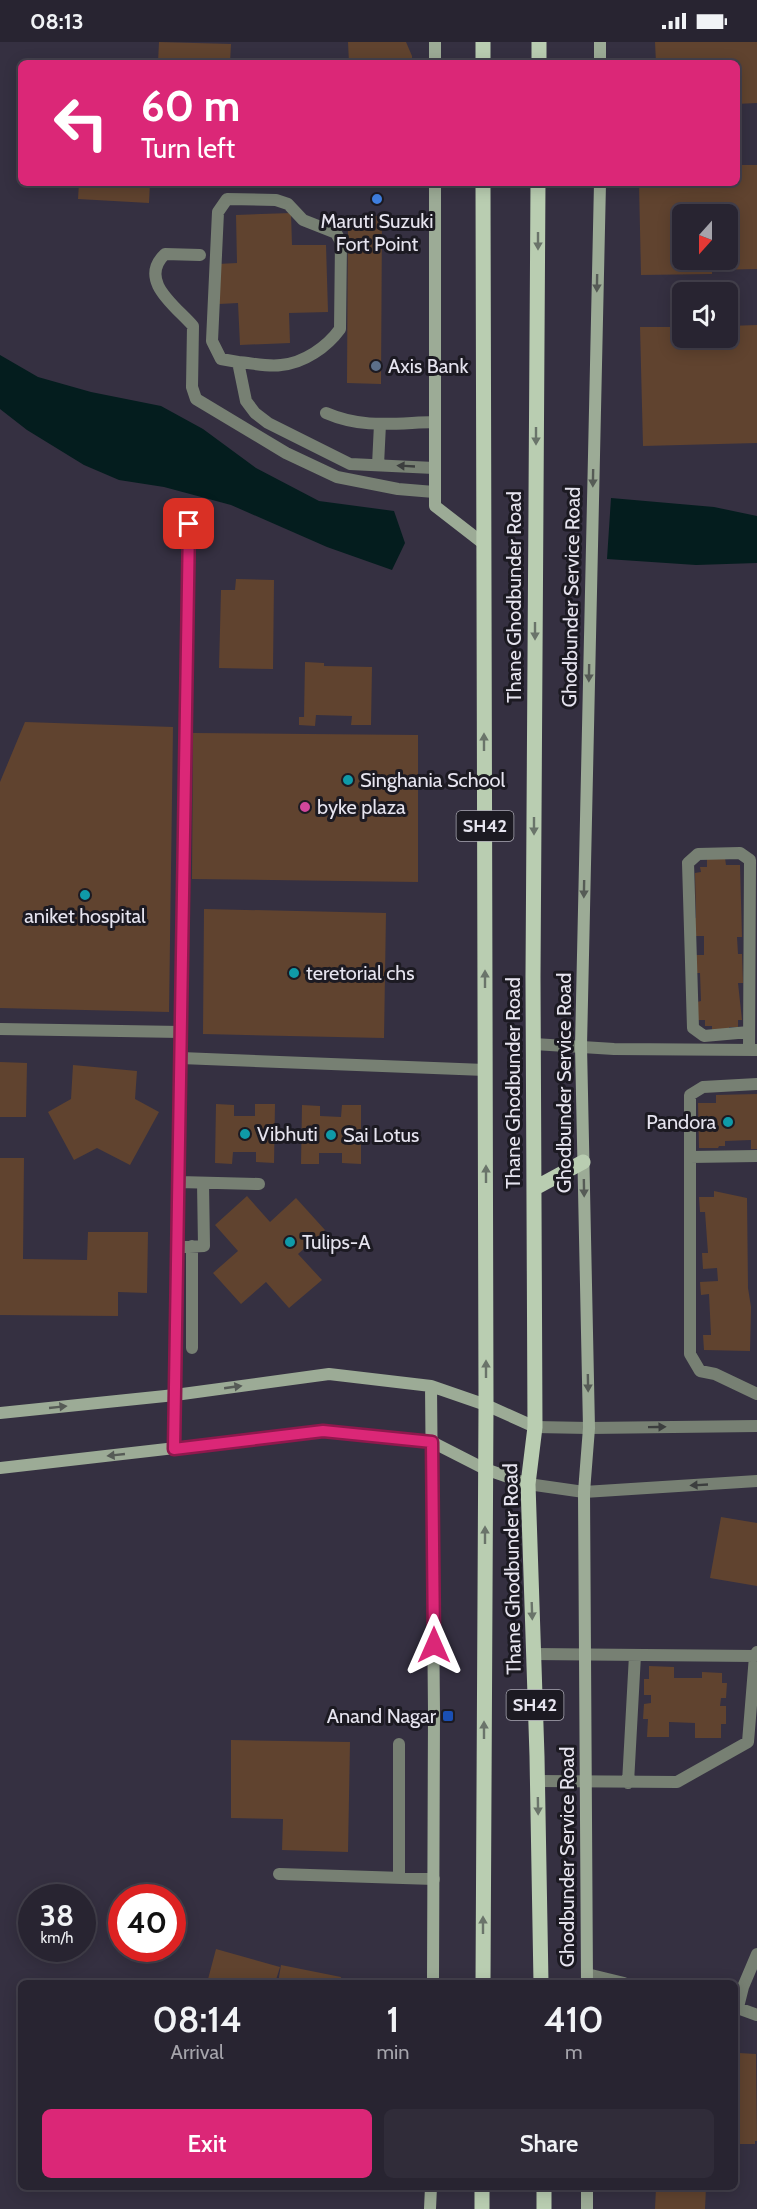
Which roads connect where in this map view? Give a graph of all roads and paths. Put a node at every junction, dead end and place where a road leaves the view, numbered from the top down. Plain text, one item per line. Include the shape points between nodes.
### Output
1 (435, 42) edge
2 (483, 42) edge
3 (538, 42) edge
4 (600, 42) edge
5 (435, 60) edge
6 (483, 60) edge
7 (539, 60) edge
8 (600, 60) edge
9 (435, 186) edge
10 (483, 186) edge
11 (538, 186) edge
12 (600, 186) edge
13 (200, 255) dead end
14 (238, 362) junction
15 (326, 413) dead end
16 (434, 422) junction
17 (380, 424) junction
18 (378, 465) junction
19 (434, 468) junction
20 (434, 492) junction
21 (189, 524) dead end
22 (484, 544) junction
23 (0, 1029) edge
24 (181, 1032) junction
25 (749, 1032) junction
26 (534, 1044) junction
27 (581, 1046) junction
28 (753, 1050) edge
29 (181, 1058) junction
30 (485, 1070) junction
31 (757, 1084) edge
32 (757, 1156) edge
33 (690, 1157) junction
34 (583, 1162) junction
35 (179, 1182) junction
36 (203, 1183) junction
37 (259, 1184) dead end
38 (535, 1188) junction
39 (192, 1246) junction
40 (177, 1247) junction
41 (192, 1348) dead end
42 (431, 1386) junction
43 (757, 1394) edge
44 (175, 1395) junction
45 (486, 1405) junction
46 (0, 1413) edge
47 (757, 1426) edge
48 (535, 1427) junction
49 (589, 1428) junction
50 (432, 1442) junction
51 (174, 1449) junction
52 (0, 1468) edge
53 (485, 1469) junction
54 (757, 1481) edge
55 (528, 1484) junction
56 (584, 1492) junction
57 (533, 1654) junction
58 (586, 1654) junction
59 (756, 1654) edge
60 (635, 1655) junction
61 (752, 1742) edge
62 (399, 1744) dead end
63 (538, 1781) junction
64 (587, 1781) junction
65 (628, 1783) junction
66 (279, 1874) dead end
67 (399, 1878) junction
68 (434, 1879) junction
69 (757, 1954) edge
70 (587, 1978) edge
71 (433, 1980) edge
72 (483, 1980) edge
73 (541, 1980) edge
74 (738, 2002) edge
75 (738, 2008) edge
76 (757, 2015) edge
77 (431, 2190) edge
78 (482, 2190) edge
79 (544, 2190) edge
80 (586, 2190) edge
81 (430, 2209) edge
82 (482, 2209) edge
83 (544, 2209) edge
84 (586, 2209) edge

1 - 5 street
2 - 6 main road
3 - 7 main road
4 - 8 street
9 - 16 street
10 - 22 main road, Thane Ghodbunder Road / SH42
11 -> 26 main road, Thane Ghodbunder Road / SH42
12 -> 27 street, Ghodbunder Service Road
13 - 20 street via 165,254 156,270 157,285 164,296 194,326 192,387 196,399 286,453 337,477
14 - 14 street via 221,359 212,342 218,212 228,199 276,200 288,204 303,220 336,233 341,242 340,329 315,354 281,366
14 - 18 street via 246,401 268,423 350,464
15 - 17 street via 343,421
16 - 17 street
16 - 19 street
17 - 18 street
19 -> 18 street
19 - 20 street
20 - 22 street via 435,506
21 - 24 street
30 -> 22 main road, Thane Ghodbunder Road / SH42
23 - 24 street
24 - 29 street
25 - 25 street via 750,860 740,854 698,854 688,863 693,1028 704,1036
25 - 28 street
26 - 27 street
26 - 38 main road, Thane Ghodbunder Road / SH42
27 - 28 street
27 - 34 street, Ghodbunder Service Road
29 - 30 street
29 - 35 street
45 -> 30 main road, Thane Ghodbunder Road / SH42
31 - 33 street via 703,1087 690,1095
32 - 33 street
33 - 43 street via 690,1354 700,1371
34 - 38 main road
34 -> 49 street, Ghodbunder Service Road
35 - 36 street
35 - 40 street
36 - 37 street
36 - 39 street via 204,1246
38 - 48 main road, Thane Ghodbunder Road / SH42
39 - 40 street
39 - 41 street
40 - 44 street
44 -> 42 street via 329,1374
42 - 45 street
42 - 50 street
46 -> 44 street
44 - 51 street
45 - 48 street
45 - 53 main road, Thane Ghodbunder Road / SH42
49 -> 47 street
48 - 49 street
48 - 55 main road, Thane Ghodbunder Road / SH42
49 - 56 street, Ghodbunder Service Road
50 - 51 street via 323,1431
50 - 53 street
50 - 68 street
51 -> 52 street
53 - 55 street
72 -> 53 main road, Thane Ghodbunder Road / SH42
54 -> 56 street
55 - 56 street
55 -> 57 main road, Thane Ghodbunder Road / SH42
56 - 58 street, Ghodbunder Service Road
57 - 58 street
57 - 63 main road, Thane Ghodbunder Road / SH42
58 - 60 street
58 - 64 street, Ghodbunder Service Road
59 - 60 street
59 - 61 street
60 - 65 street
61 - 65 street via 676,1782
62 - 67 street
63 - 64 street
63 -> 73 main road, Thane Ghodbunder Road / SH42
64 - 65 street
64 - 70 street, Ghodbunder Service Road
66 - 67 street
67 - 68 street
68 - 71 street
69 - 74 street
75 - 76 street
77 - 81 street
78 - 82 main road
79 - 83 main road
80 - 84 street

